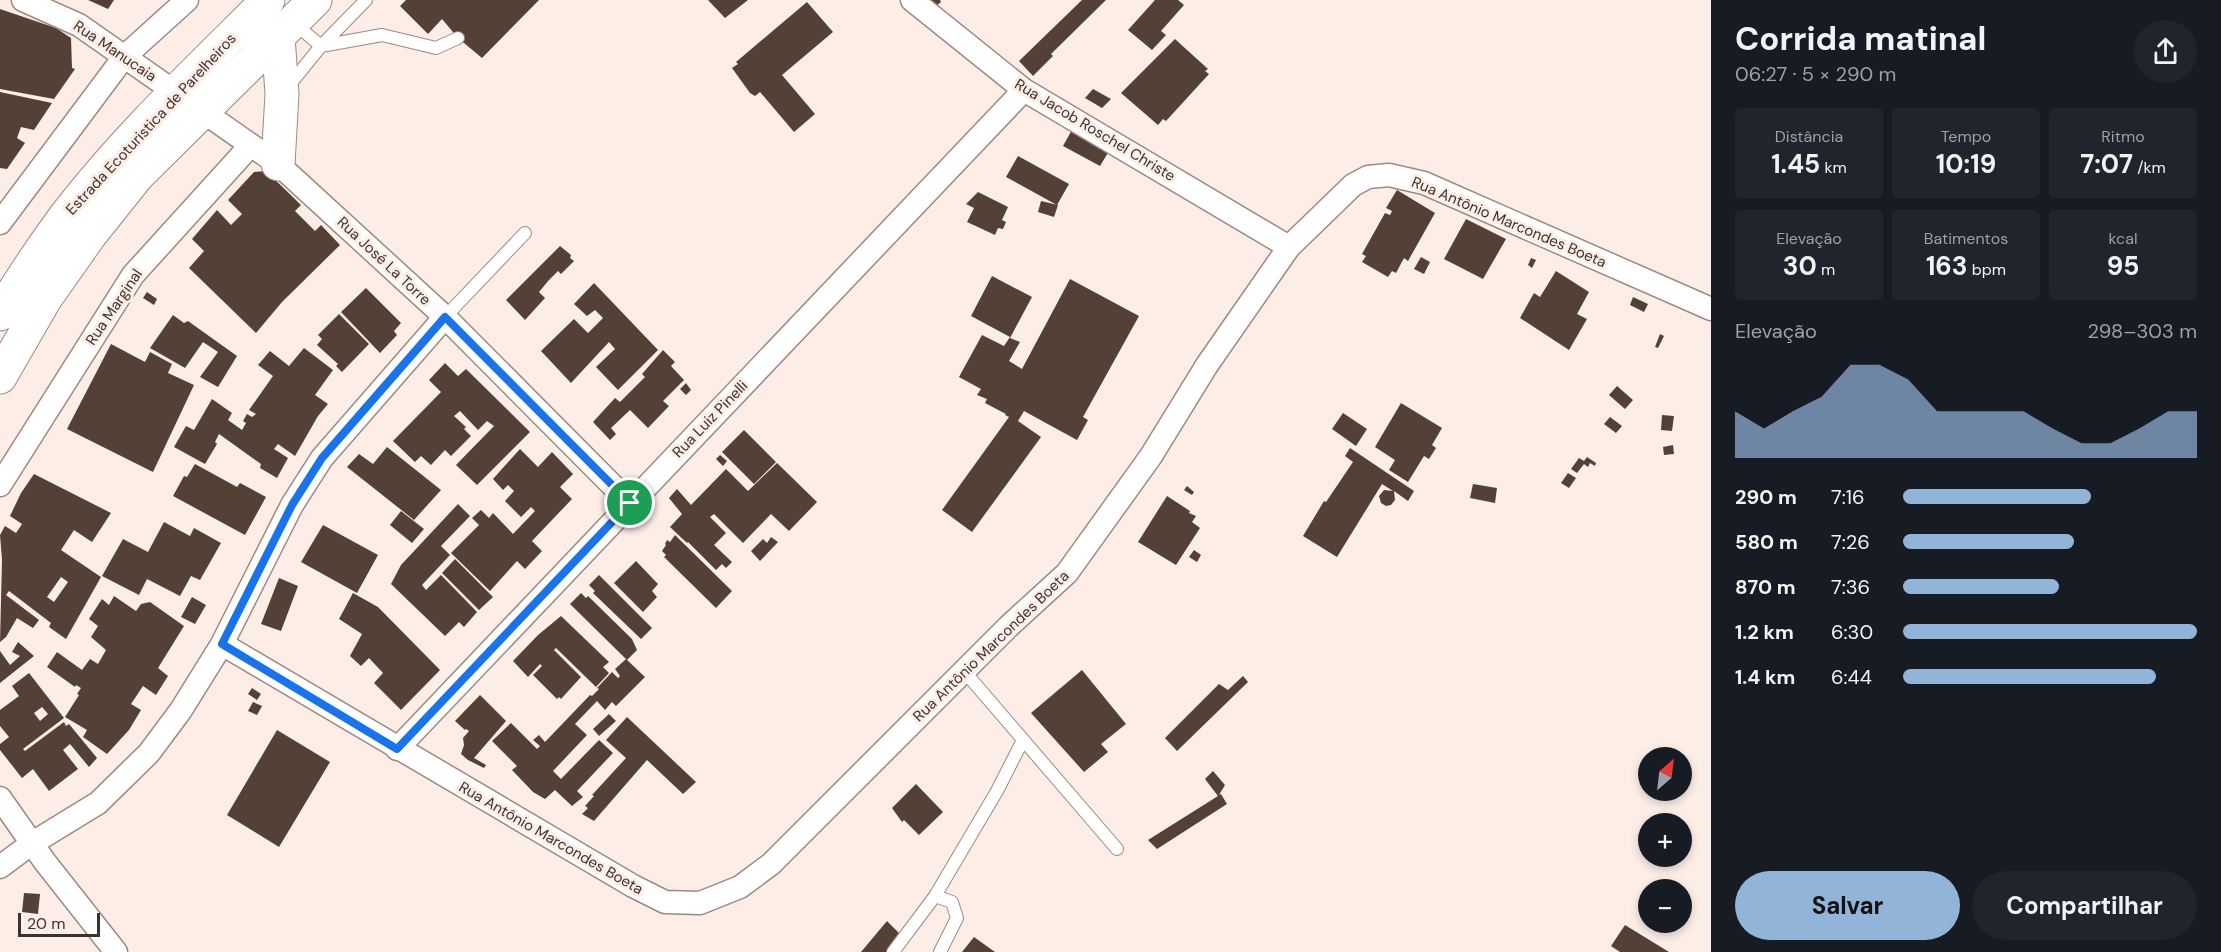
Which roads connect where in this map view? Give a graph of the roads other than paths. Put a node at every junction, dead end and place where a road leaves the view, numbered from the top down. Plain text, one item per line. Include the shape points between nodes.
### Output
1 (23, 0) edge
2 (187, 0) edge
3 (268, 0) edge
4 (366, 0) edge
5 (912, 0) edge
6 (296, 19) edge
7 (459, 38) dead end
8 (321, 46) junction
9 (124, 57) junction
10 (1024, 90) junction
11 (176, 93) junction
12 (282, 94) junction
13 (202, 111) junction
14 (251, 145) junction
15 (278, 164) junction
16 (0, 223) edge
17 (525, 233) dead end
18 (1289, 247) junction
19 (1711, 309) edge
20 (0, 314) edge
21 (445, 317) junction
22 (0, 377) edge
23 (0, 486) edge
24 (630, 503) junction
25 (222, 644) junction
26 (964, 671) junction
27 (1023, 740) junction
28 (397, 749) junction
29 (0, 798) edge
30 (31, 844) junction
31 (1117, 849) dead end
32 (0, 867) edge
33 (935, 896) junction
34 (116, 952) edge
35 (893, 952) edge
36 (940, 952) edge

1 - 9 street, Rua Manucaia via 79,25
2 - 9 street
3 - 11 main road, Estrada Ecoturistica de Parelheiros
4 - 8 lane
5 - 10 street, Rua Jacob Roschel Christe
6 - 8 lane
6 - 12 main road
6 - 13 main road, Estrada Ecoturistica de Parelheiros
7 - 8 lane via 436,48 382,35
8 - 12 lane
9 - 11 street, Rua Manucaia
9 - 16 street
10 - 18 street, Rua Jacob Roschel Christe
10 - 24 street, Rua Luiz Pinelli
11 - 13 street, Rua Manucaia
11 - 20 main road, Estrada Ecoturistica de Parelheiros via 64,218
12 - 15 main road
13 - 14 street, Rua José La Torre
13 - 22 main road, Estrada Ecoturistica de Parelheiros via 138,175 90,235 45,299
14 - 15 street, Rua José La Torre
14 - 23 street, Rua Marginal via 133,275
15 - 21 street, Rua José La Torre
17 - 21 lane
18 - 19 street, Rua Antônio Marcondes Boeta via 1353,186 1368,177 1389,175 1424,183
18 - 26 street, Rua Antônio Marcondes Boeta via 1207,365 1151,456 1067,573
21 - 24 street, Rua José La Torre
21 - 25 street via 322,458 292,505
24 - 28 street, Rua Luiz Pinelli
25 - 28 street, Rua Antônio Marcondes Boeta
25 - 30 street via 149,753 98,803
26 - 27 lane
26 - 28 street, Rua Antônio Marcondes Boeta via 771,864 740,887 700,903 664,902
27 - 31 lane
27 - 33 lane
29 - 30 street
30 - 32 street
30 - 34 street
33 - 35 lane
33 - 36 lane via 952,902 957,918

